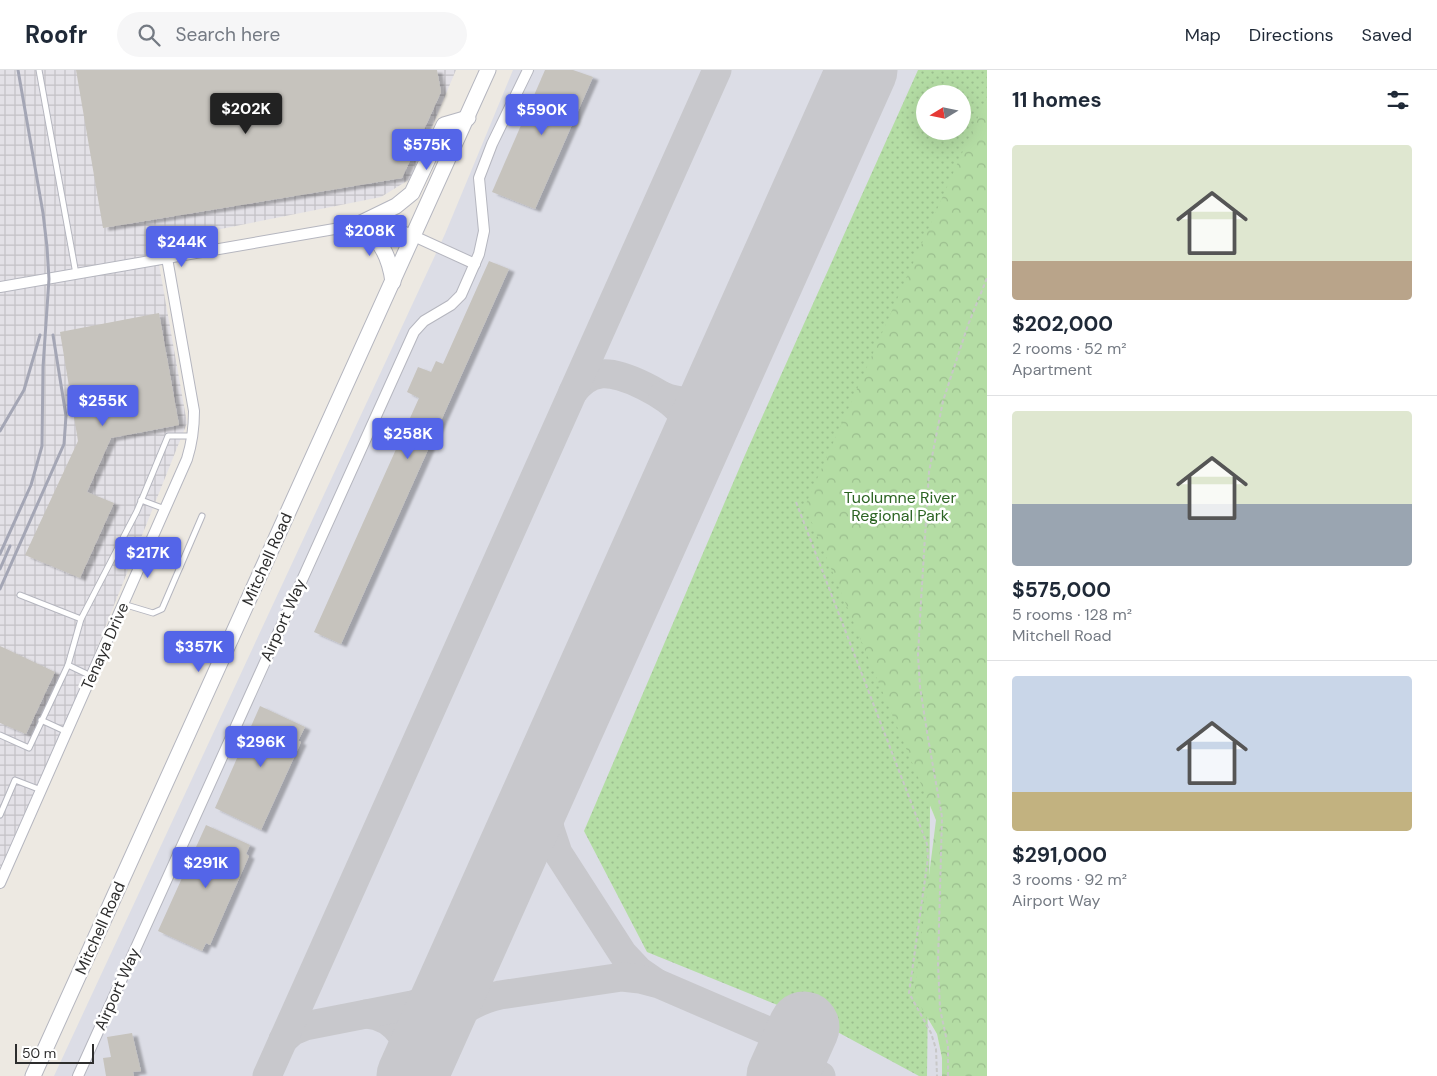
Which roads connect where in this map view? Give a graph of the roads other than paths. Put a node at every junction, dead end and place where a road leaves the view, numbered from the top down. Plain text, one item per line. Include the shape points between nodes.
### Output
1 (39, 70) edge
2 (488, 70) edge
3 (528, 70) edge
4 (468, 118) junction
5 (359, 224) junction
6 (414, 236) junction
7 (168, 258) junction
8 (475, 264) junction
9 (76, 274) junction
10 (393, 282) junction
11 (0, 288) edge
12 (193, 436) junction
13 (141, 500) junction
14 (165, 509) junction
15 (202, 516) dead end
16 (120, 543) junction
17 (146, 552) junction
18 (180, 567) junction
19 (20, 595) dead end
20 (123, 604) junction
21 (81, 620) junction
22 (68, 665) junction
23 (92, 676) junction
24 (41, 720) junction
25 (67, 732) junction
26 (0, 735) edge
27 (41, 790) junction
28 (0, 815) edge
29 (0, 883) edge
30 (33, 1076) edge
31 (78, 1076) edge

1 - 9 lane
2 - 4 main road, Mitchell Road
3 - 8 street, Airport Way via 488,152 479,178 484,230
4 - 5 main road via 444,125 416,188 407,198
4 - 6 main road, Mitchell Road
5 - 6 street via 387,225
5 - 7 street
5 - 10 main road via 380,244
6 - 8 street
6 - 10 main road, Mitchell Road
7 - 9 street
7 - 12 street, Tenaya Drive via 194,411
8 - 31 street, Airport Way via 461,296 424,321 414,332
9 - 11 street
10 - 30 main road, Mitchell Road
12 - 13 lane via 168,436
12 - 14 street, Tenaya Drive via 187,459
13 - 14 lane
13 - 16 lane
14 - 17 street, Tenaya Drive
15 - 18 lane
16 - 17 lane
16 - 21 lane
17 - 18 lane
17 - 20 street, Tenaya Drive
18 - 20 lane via 162,609 153,613
19 - 21 lane
20 - 23 street, Tenaya Drive
21 - 22 lane
22 - 23 lane
22 - 24 lane
23 - 25 street, Tenaya Drive
24 - 25 lane
24 - 26 lane via 29,748
25 - 27 street, Tenaya Drive
27 - 28 lane via 15,780
27 - 29 street, Tenaya Drive

